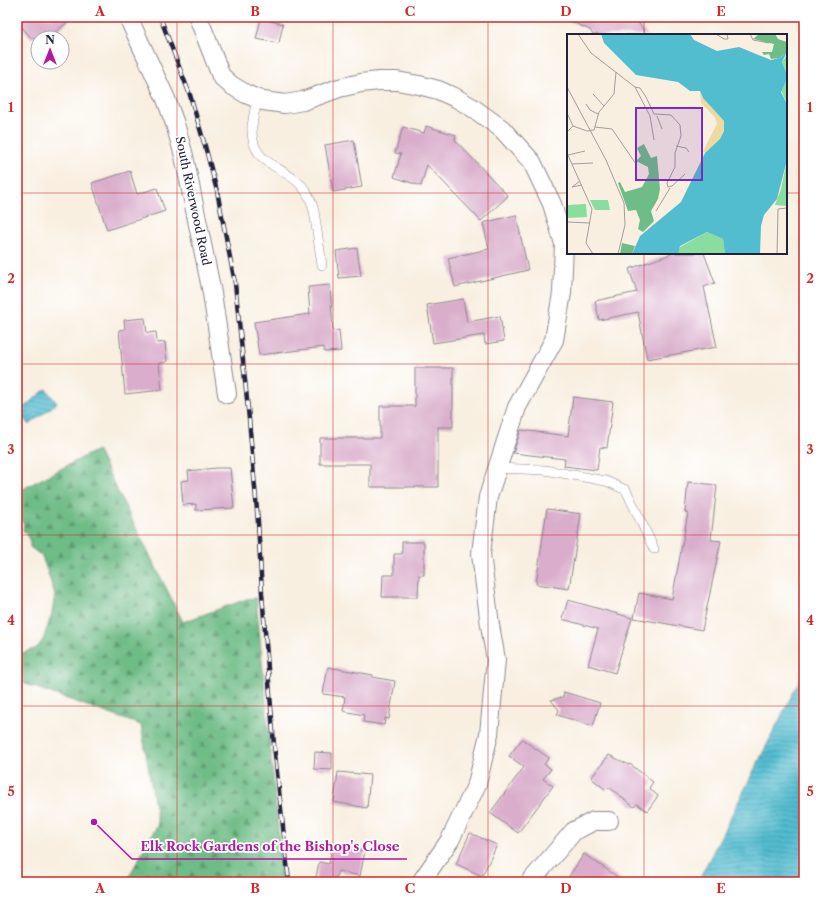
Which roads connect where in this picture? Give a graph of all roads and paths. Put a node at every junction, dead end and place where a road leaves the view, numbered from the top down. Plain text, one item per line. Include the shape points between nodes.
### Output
1 (128, 17) edge
2 (198, 17) edge
3 (258, 99) junction
4 (322, 265) dead end
5 (227, 394) dead end
6 (497, 468) junction
7 (654, 549) dead end
8 (610, 821) dead end
9 (421, 882) edge
10 (530, 882) edge

1 - 5 street, South Riverwood Road via 176,124 212,293
2 - 3 street via 221,76 231,85
3 - 4 lane via 252,127 256,148 262,159 296,181 306,191 314,211
3 - 6 street via 285,104 303,101 361,82 397,81 419,85 456,98 479,112 502,129 532,162 552,204 564,244 562,293 554,340 517,407
6 - 7 lane via 545,470 606,481 626,490
6 - 9 street via 488,497 481,554 496,660 489,734 477,784 450,840
8 - 10 street via 594,821 574,831

